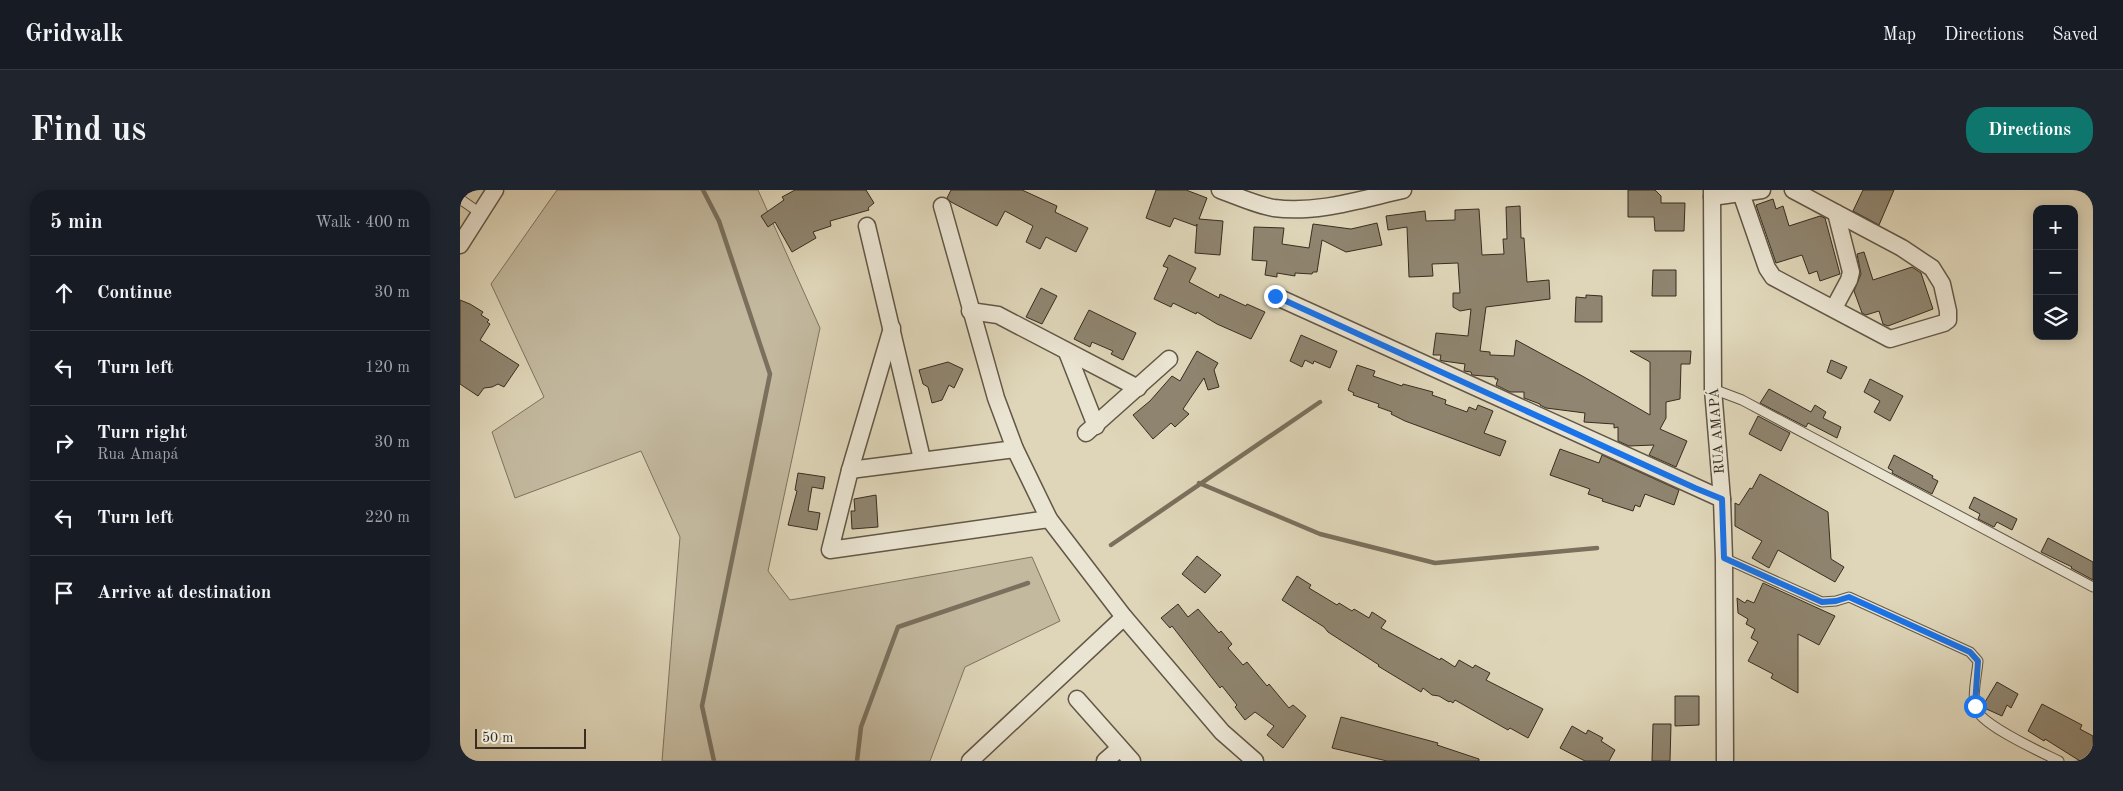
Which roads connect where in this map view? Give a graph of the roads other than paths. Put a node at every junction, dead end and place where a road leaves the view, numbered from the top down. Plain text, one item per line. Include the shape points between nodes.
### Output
1 (495, 190) edge
2 (1220, 190) edge
3 (1403, 190) edge
4 (1762, 190) edge
5 (1793, 190) edge
6 (1712, 193) edge
7 (1741, 193) junction
8 (460, 200) edge
9 (942, 206) dead end
10 (480, 213) junction
11 (1836, 213) junction
12 (867, 226) dead end
13 (460, 245) edge
14 (1275, 296) dead end
15 (1834, 308) junction
16 (970, 311) junction
17 (892, 328) junction
18 (1067, 352) junction
19 (1169, 359) dead end
20 (1138, 388) junction
21 (1713, 389) junction
22 (1015, 449) junction
23 (922, 459) junction
24 (850, 470) junction
25 (1722, 499) junction
26 (1049, 519) junction
27 (1724, 558) junction
28 (2093, 587) edge
29 (1124, 617) junction
30 (1077, 700) dead end
31 (1120, 748) junction
32 (970, 761) edge
33 (1105, 761) edge
34 (1132, 761) edge
35 (1255, 761) edge
36 (1725, 761) edge
37 (2058, 761) edge

1 - 10 street
2 - 3 street via 1274,208 1301,209
4 - 7 street
5 - 11 street
6 - 7 street
6 - 21 street, RUA AMAPÁ
7 - 15 street via 1769,273
8 - 10 lane
9 - 16 street
10 - 13 street
11 - 15 street via 1851,272 1850,280
11 - 15 street via 1932,268 1942,284 1948,320 1890,339
12 - 17 street
14 - 25 street
16 - 18 street via 998,315
16 - 22 street
17 - 23 street
17 - 24 street
18 - 20 street
18 - 20 street via 1091,430
19 - 20 street
21 - 25 street, RUA AMAPÁ
21 - 28 lane via 1742,400
22 - 23 street
22 - 26 street
23 - 24 street
24 - 26 street via 830,550
25 - 27 street, RUA AMAPÁ
26 - 29 street
27 - 36 street, RUA AMAPÁ
27 - 37 lane via 1822,602 1849,597 1970,652 1978,661 1975,706 1978,714 1990,725
29 - 32 street
29 - 35 street via 1222,732
30 - 31 street
31 - 33 street
31 - 34 street

